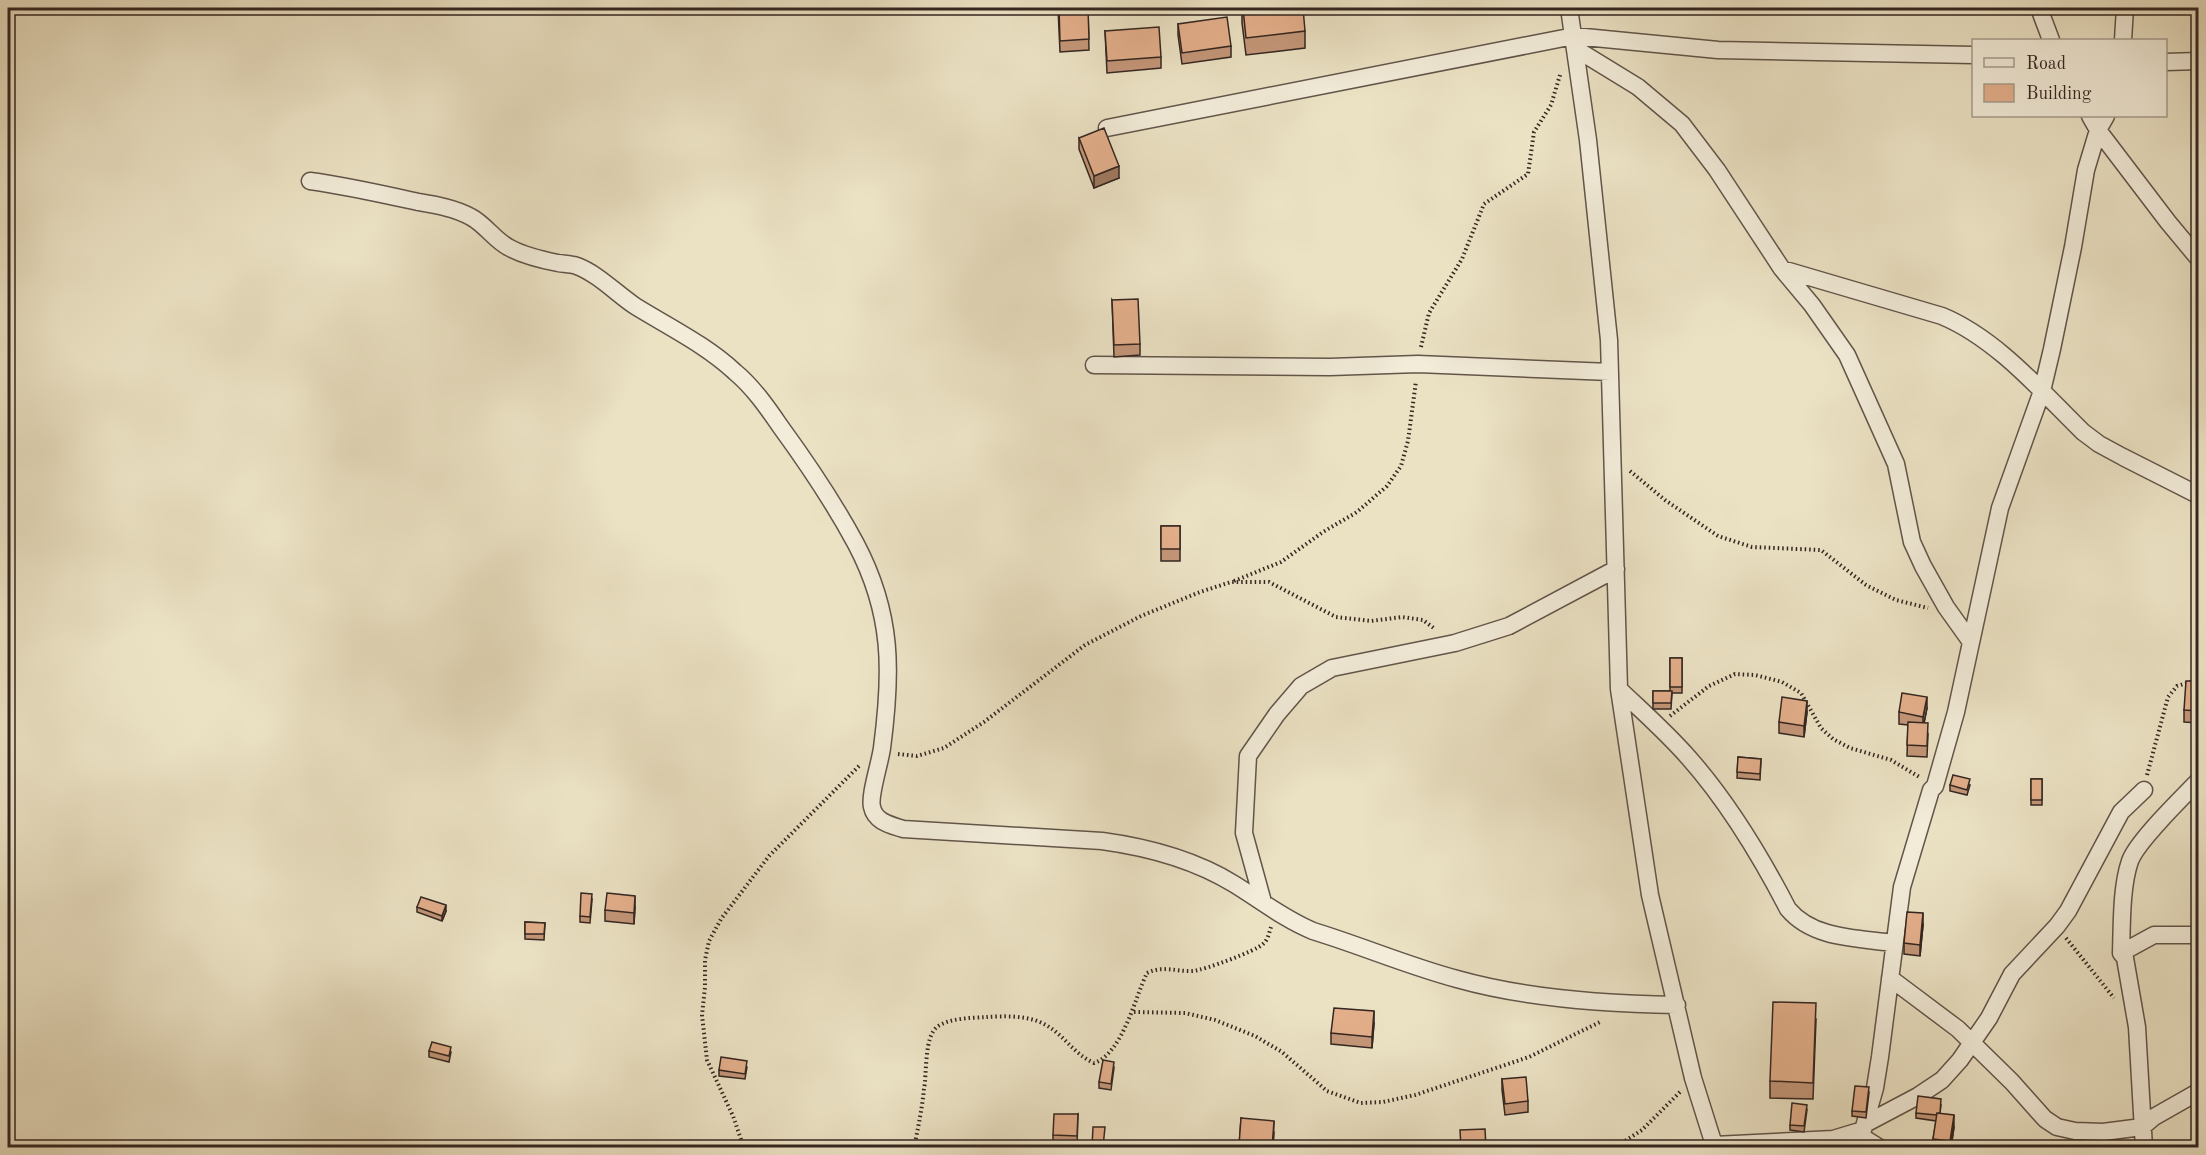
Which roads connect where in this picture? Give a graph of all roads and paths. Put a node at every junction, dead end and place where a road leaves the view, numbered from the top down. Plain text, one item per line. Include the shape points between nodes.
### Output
1 (1569, 8) edge
2 (2040, 8) edge
3 (2126, 8) edge
4 (2051, 39) edge
5 (2123, 39) edge
6 (1575, 43) junction
7 (1972, 55) edge
8 (2199, 61) edge
9 (2167, 62) edge
10 (1561, 67) dead end
11 (2098, 120) edge
12 (1107, 128) edge
13 (310, 181) dead end
14 (2199, 258) edge
15 (1782, 269) junction
16 (1418, 364) junction
17 (1094, 365) dead end
18 (1610, 372) junction
19 (2042, 391) junction
20 (1612, 456) junction
21 (2199, 495) edge
22 (1616, 569) junction
23 (1231, 582) junction
24 (1946, 607) junction
25 (1971, 642) junction
26 (1455, 643) junction
27 (2199, 680) edge
28 (1619, 689) junction
29 (1658, 726) junction
30 (881, 752) junction
31 (2199, 781) edge
32 (1935, 786) junction
33 (2144, 790) joint
34 (1268, 905) junction
35 (2057, 926) junction
36 (2199, 936) edge
37 (1893, 943) junction
38 (2121, 953) junction
39 (1890, 978) junction
40 (1677, 1005) junction
41 (1134, 1012) junction
42 (1606, 1019) dead end
43 (2136, 1020) junction
44 (1971, 1041) junction
45 (1693, 1078) junction
46 (2199, 1092) edge
47 (2142, 1127) junction
48 (1861, 1128) junction
49 (1715, 1147) edge
50 (744, 1148) edge
51 (914, 1148) edge
52 (1614, 1148) edge
53 (1880, 1148) edge
54 (2144, 1148) edge

1 - 6 street
2 - 4 street
3 - 5 street
6 - 7 street via 1730,51
6 - 12 street
6 - 15 street via 1682,124
6 - 18 street
8 - 9 street
10 - 16 path via 1551,105 1534,132 1528,174 1484,204 1462,259 1429,313
11 - 14 street via 2168,222
11 - 19 street
13 - 30 street via 442,206 470,217 511,249 555,263 576,265 589,272 737,372 803,457 856,545 877,596 889,658
15 - 19 street via 1965,326
15 - 24 street via 1847,355 1896,464 1912,542
16 - 17 street
16 - 18 street
16 - 23 path via 1408,441 1401,466 1387,486 1357,512 1281,562
18 - 20 street
19 - 21 street via 2099,444
19 - 25 street via 2000,508
20 - 22 street
20 - 24 path via 1665,500 1718,536 1752,547 1821,550 1866,585 1896,600 1925,608
22 - 26 street via 1509,626
22 - 28 street
23 - 26 path via 1269,582 1336,617 1423,620
23 - 30 path via 1141,616 1085,645 944,748 917,756
24 - 25 street
25 - 32 street
26 - 34 street via 1332,668 1301,686 1277,714 1248,756 1245,794 1244,833
27 - 33 path via 2177,686 2168,697
28 - 29 street
28 - 40 street via 1650,895
29 - 32 path via 1709,686 1735,674 1755,675 1782,682 1801,693 1821,728 1833,739 1891,760
29 - 37 street via 1727,806 1795,917 1827,933
30 - 34 street via 872,808 879,820 903,830 1132,845 1194,865
30 - 50 path via 860,765 768,856 709,941 702,1015 707,1060
31 - 38 street via 2131,858 2126,874
32 - 37 street via 1902,887
33 - 35 street via 2121,812
34 - 40 street via 1313,932 1457,980 1538,994
34 - 41 path via 1270,929 1265,943 1210,967 1192,971 1155,969 1147,973
35 - 43 path via 2090,970
35 - 44 street via 2012,974 1989,1018
36 - 38 street via 2154,935
37 - 39 street
38 - 43 street
39 - 44 street
39 - 48 street via 1875,1088
40 - 45 street
41 - 42 path via 1185,1013 1255,1036 1282,1052 1327,1091 1361,1103 1415,1095 1529,1057
41 - 51 path via 1110,1050 1094,1063 1080,1056 1054,1030 1022,1018 977,1018 938,1026 929,1043
43 - 47 street
44 - 47 street via 2057,1127 2103,1132
44 - 48 street via 1960,1060 1932,1089
45 - 49 street
45 - 52 path via 1642,1130
46 - 47 street
47 - 54 street
48 - 49 street via 1833,1139
48 - 53 street

